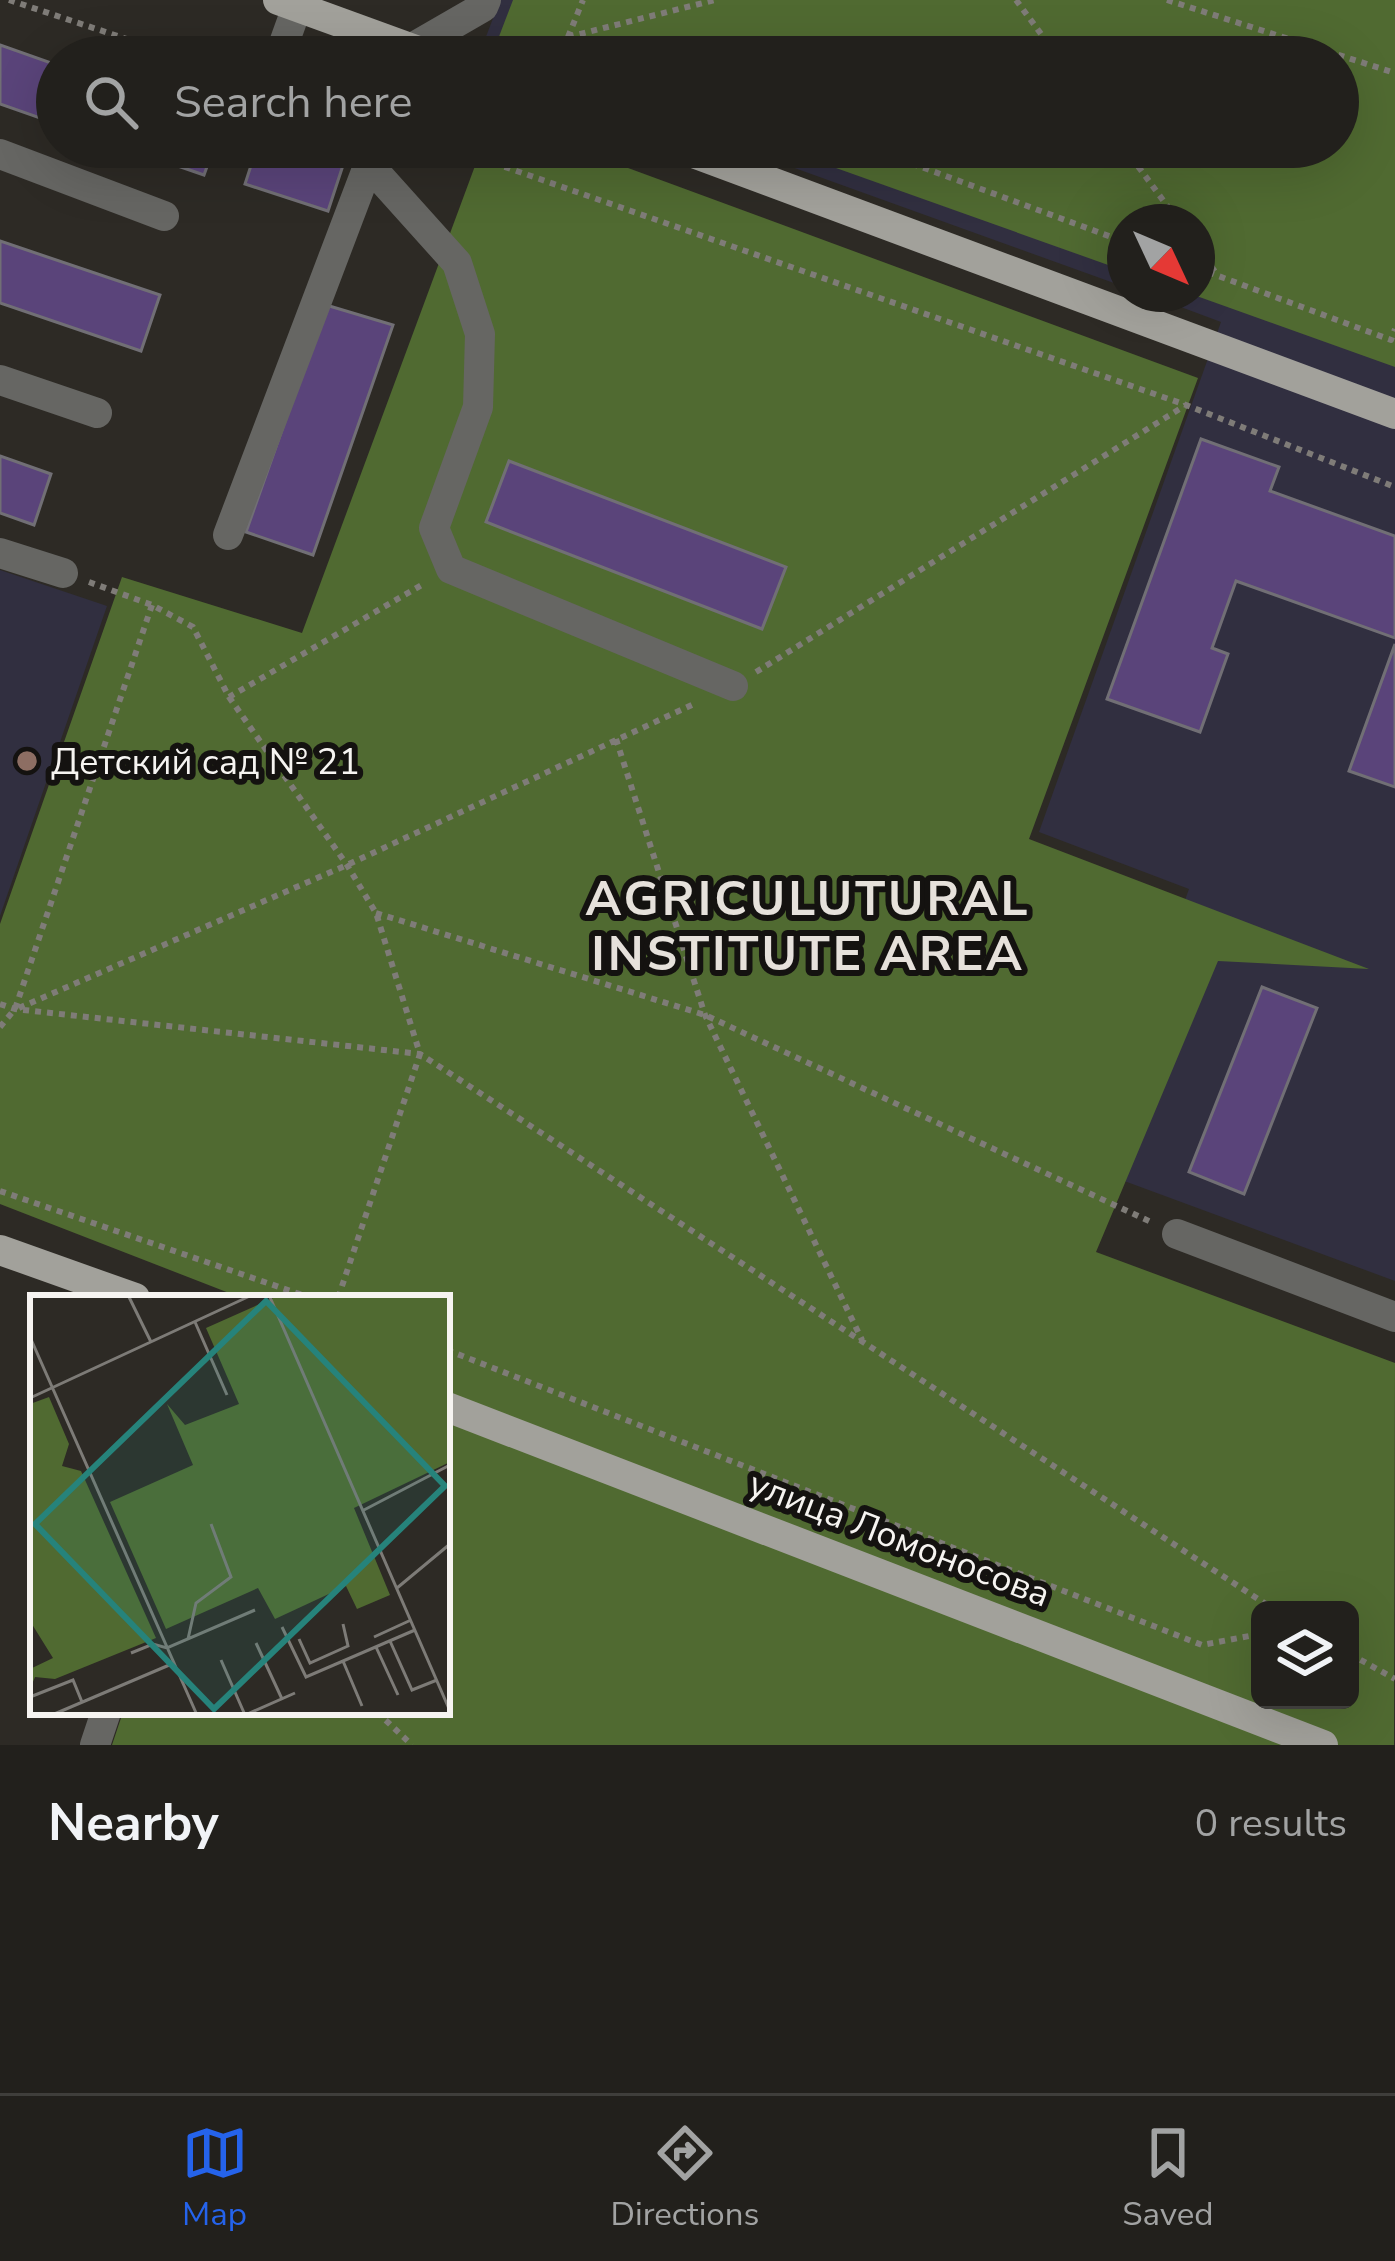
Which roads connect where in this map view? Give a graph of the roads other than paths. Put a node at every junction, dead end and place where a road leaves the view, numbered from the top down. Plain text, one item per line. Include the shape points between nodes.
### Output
1 (486, 0) edge
2 (287, 3) edge
3 (332, 9) edge
4 (282, 36) edge
5 (384, 36) edge
6 (443, 36) edge
7 (0, 154) edge
8 (36, 168) edge
9 (37, 168) edge
10 (367, 168) edge
11 (382, 168) edge
12 (733, 168) edge
13 (164, 216) dead end
14 (0, 380) edge
15 (97, 413) dead end
16 (1395, 414) edge
17 (228, 535) dead end
18 (0, 553) edge
19 (63, 573) road end
20 (734, 686) road end
21 (1178, 1234) road end
22 (0, 1250) edge
23 (127, 1295) edge
24 (1395, 1317) edge
25 (450, 1408) edge
26 (105, 1715) edge
27 (95, 1745) edge
28 (1323, 1745) edge

1 - 6 lane
2 - 3 main road
2 - 4 lane
3 - 5 main road
7 - 8 lane
9 - 13 lane
10 - 17 lane
11 - 20 lane via 457,263 480,334 478,407 434,528 451,568
12 - 16 main road
14 - 15 lane
18 - 19 lane
21 - 24 lane
22 - 23 main road
25 - 28 main road, улица Ломоносова
26 - 27 lane

